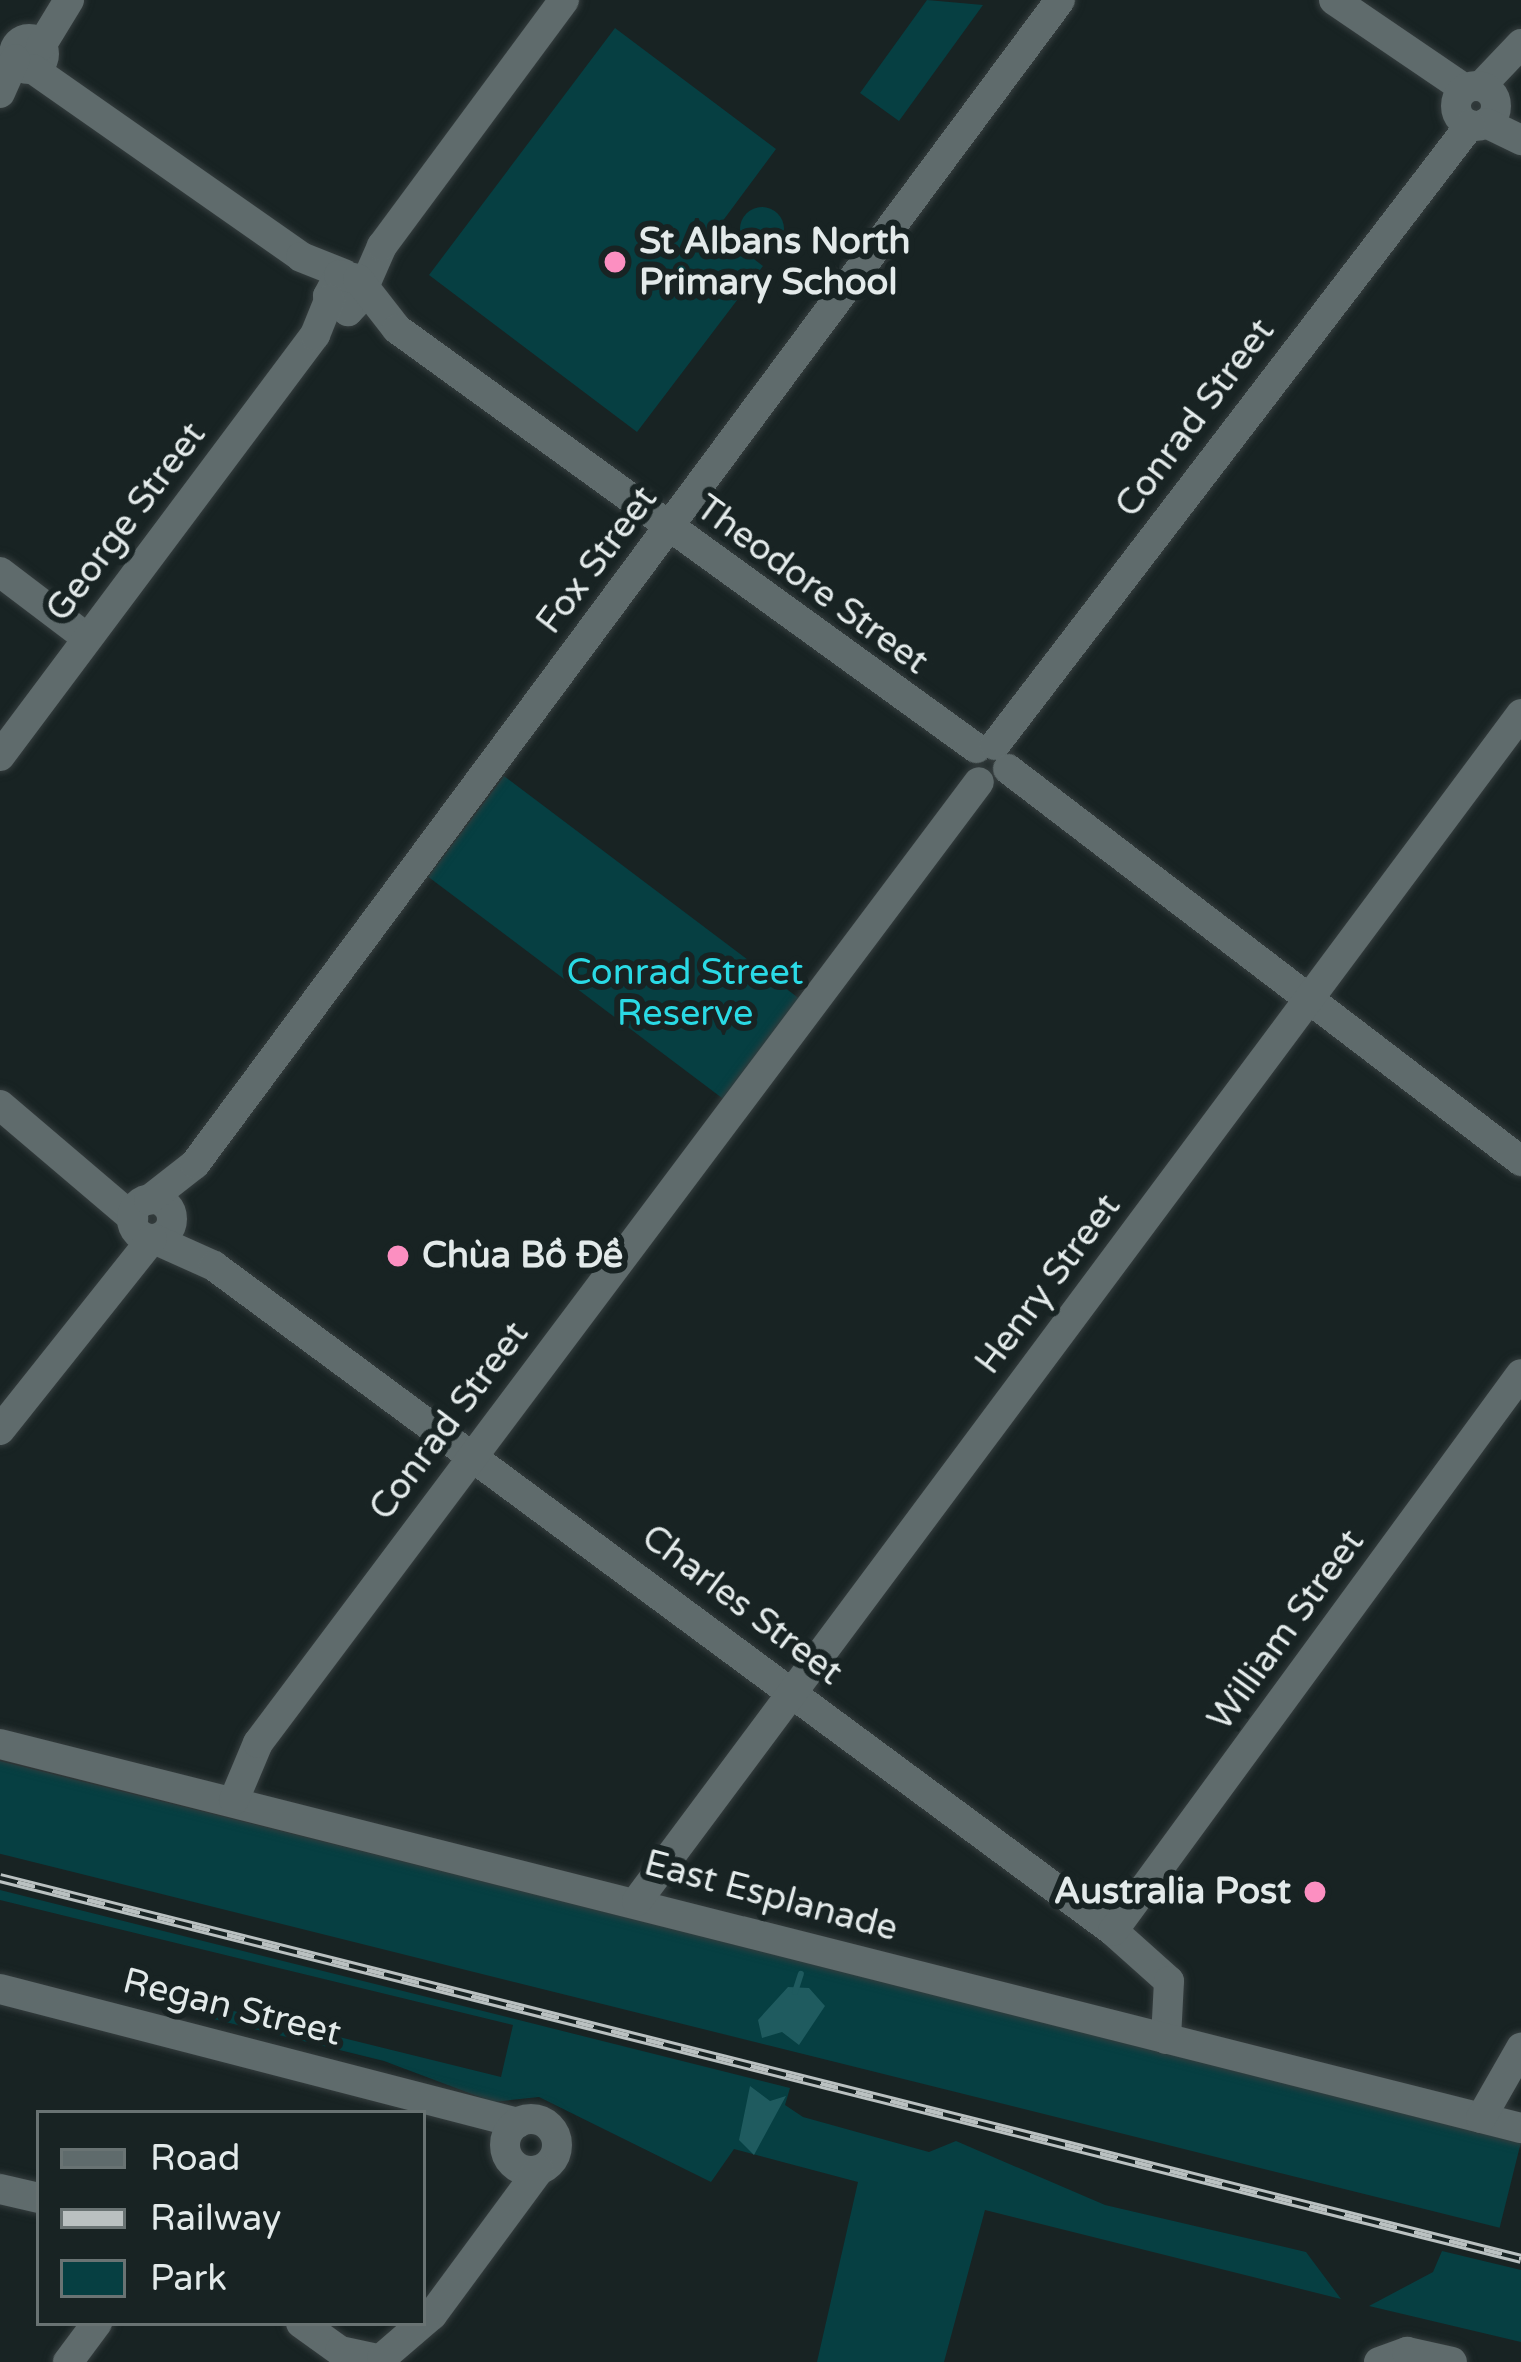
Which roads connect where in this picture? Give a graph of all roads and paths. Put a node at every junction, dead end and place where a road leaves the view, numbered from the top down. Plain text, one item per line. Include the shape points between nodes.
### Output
1 (564, 0) edge
2 (1060, 0) edge
3 (1334, 0) edge
4 (66, 5) edge
5 (1517, 49) edge
6 (23, 50) edge
7 (0, 93) edge
8 (1476, 105) junction
9 (1521, 139) edge
10 (347, 293) junction
11 (670, 528) junction
12 (0, 572) edge
13 (87, 638) junction
14 (1521, 713) edge
15 (0, 756) edge
16 (990, 760) junction
17 (1308, 1003) junction
18 (0, 1106) edge
19 (1521, 1161) edge
20 (151, 1220) junction
21 (1521, 1374) edge
22 (0, 1430) edge
23 (473, 1453) junction
24 (792, 1690) junction
25 (0, 1744) edge
26 (233, 1800) junction
27 (637, 1901) junction
28 (1113, 1931) junction
29 (0, 1989) edge
30 (1166, 2039) junction
31 (1521, 2048) edge
32 (1481, 2118) junction
33 (1521, 2128) edge
34 (0, 2188) edge
35 (36, 2197) edge
36 (426, 2321) edge
37 (95, 2326) edge
38 (421, 2326) edge
39 (322, 2342) edge
40 (387, 2360) edge
41 (1442, 2360) edge
42 (68, 2362) edge
43 (1379, 2362) edge

1 - 10 street, George Street
2 - 11 street, Fox Street
3 - 8 street
4 - 6 street
5 - 8 street, Conrad Street
6 - 7 street
6 - 10 street, Theodore Street
8 - 9 street
8 - 16 street, Conrad Street
10 - 11 street, Theodore Street
10 - 13 street, George Street
11 - 16 street, Theodore Street
11 - 20 street, Fox Street
12 - 13 street
13 - 15 street, George Street
14 - 17 street, Henry Street
16 - 17 street, Theodore Street
16 - 23 street, Conrad Street
17 - 19 street, Theodore Street
17 - 24 street, Henry Street
18 - 20 street, Charles Street
20 - 22 street, Fox Street
20 - 23 street, Charles Street
21 - 28 street, William Street
23 - 24 street, Charles Street
23 - 26 street, Conrad Street via 258,1743
24 - 27 street, Henry Street
24 - 28 street, Charles Street
25 - 26 street, East Esplanade
26 - 27 street, East Esplanade
27 - 30 street, East Esplanade
28 - 30 street, Charles Street via 1168,1981
29 - 36 street, Regan Street via 442,2109 518,2151 481,2250
30 - 32 street, East Esplanade
31 - 32 street
32 - 33 street, East Esplanade
34 - 35 street
37 - 42 street
38 - 40 street, Regan Street
39 - 40 street
41 - 43 street

